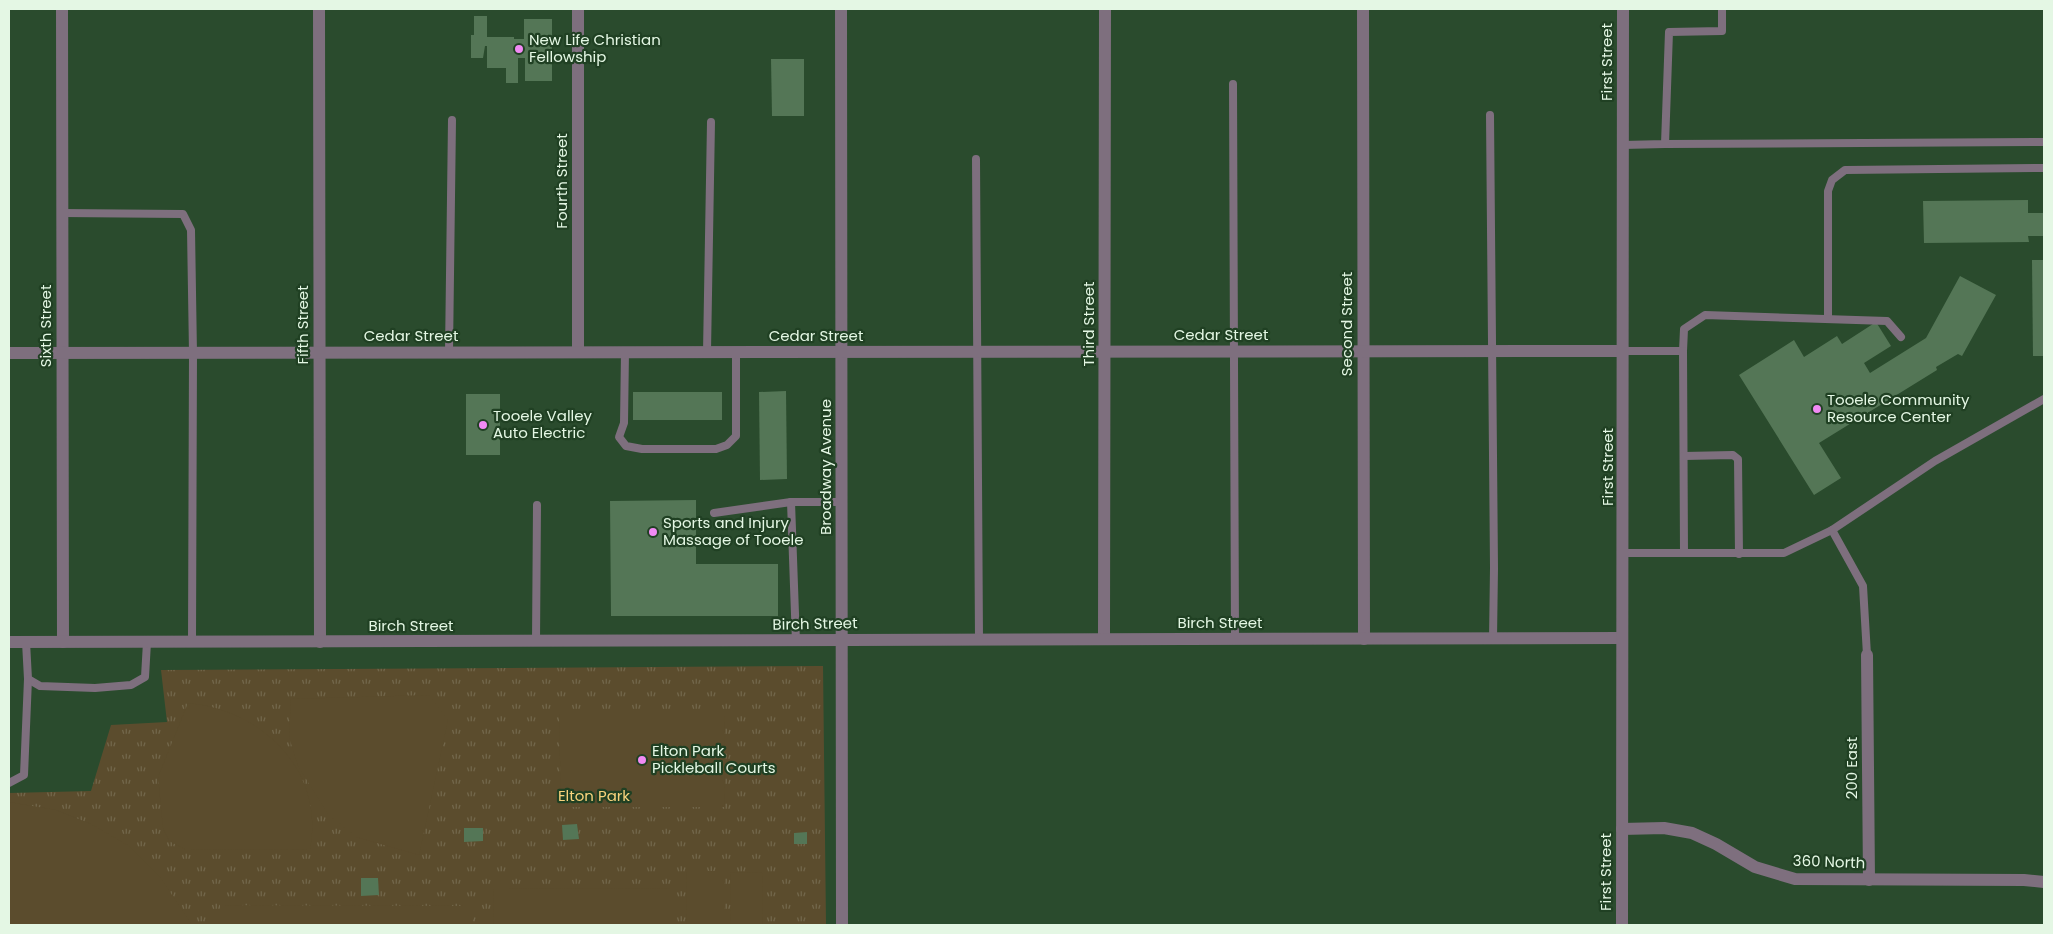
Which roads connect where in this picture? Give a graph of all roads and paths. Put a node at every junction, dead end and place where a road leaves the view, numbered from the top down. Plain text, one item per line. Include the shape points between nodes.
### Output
1 (62, 9) edge
2 (319, 9) edge
3 (578, 9) edge
4 (841, 9) edge
5 (1105, 9) edge
6 (1363, 9) edge
7 (1623, 9) edge
8 (1722, 9) edge
9 (1234, 84) dead end
10 (1490, 115) dead end
11 (452, 120) dead end
12 (711, 122) dead end
13 (2044, 142) edge
14 (1665, 144) junction
15 (1623, 145) junction
16 (976, 159) dead end
17 (2044, 168) edge
18 (62, 213) junction
19 (1828, 318) junction
20 (1901, 337) dead end
21 (1683, 351) junction
22 (9, 352) edge
23 (62, 352) junction
24 (193, 352) junction
25 (320, 352) junction
26 (449, 352) junction
27 (578, 352) junction
28 (625, 352) junction
29 (707, 352) junction
30 (736, 352) junction
31 (842, 352) junction
32 (977, 352) junction
33 (1106, 352) junction
34 (1233, 352) junction
35 (1364, 352) junction
36 (1493, 352) junction
37 (1624, 352) junction
38 (2044, 398) edge
39 (1684, 456) junction
40 (791, 502) junction
41 (842, 502) junction
42 (537, 505) dead end
43 (714, 513) dead end
44 (1832, 530) junction
45 (1624, 553) junction
46 (1684, 553) junction
47 (1739, 554) junction
48 (1622, 638) junction
49 (1104, 639) junction
50 (1235, 639) junction
51 (1364, 639) junction
52 (1493, 639) junction
53 (842, 640) junction
54 (979, 640) junction
55 (9, 642) edge
56 (26, 642) junction
57 (63, 642) junction
58 (147, 642) junction
59 (192, 642) junction
60 (320, 642) junction
61 (536, 642) junction
62 (796, 642) junction
63 (1867, 655) joint
64 (28, 679) junction
65 (9, 783) edge
66 (1622, 829) junction
67 (1869, 880) junction
68 (2044, 882) edge
69 (842, 925) edge
70 (1622, 925) edge

1 - 18 street, Sixth Street
2 - 25 street, Fifth Street
3 - 27 street, Fourth Street
4 - 31 street, Broadway Avenue
5 - 33 street, Third Street
6 - 35 street, Second Street
7 - 15 street, First Street
8 - 14 lane via 1722,31 1669,32
9 - 34 lane
10 - 36 lane
11 - 26 lane
12 - 29 lane
13 - 14 lane
14 - 15 lane
15 - 37 street, First Street
16 - 32 lane
17 - 19 lane via 1845,170 1832,180 1828,191
18 - 23 street, Sixth Street
18 - 24 lane via 183,214 191,230
19 - 20 lane via 1887,321
19 - 21 lane via 1706,315 1684,329
21 - 37 lane
21 - 39 lane
22 - 23 street, Cedar Street
23 - 24 street, Cedar Street
23 - 57 street, Sixth Street
24 - 25 street, Cedar Street
24 - 59 lane
25 - 26 street, Cedar Street
25 - 60 street, Fifth Street
26 - 27 street, Cedar Street
27 - 28 street, Cedar Street
28 - 29 street, Cedar Street
28 - 30 lane via 624,423 619,437 626,446 716,449 727,445 736,436
29 - 30 street, Cedar Street
30 - 31 street, Cedar Street
31 - 32 street, Cedar Street
31 - 41 street, Broadway Avenue
32 - 33 street, Cedar Street
32 - 54 lane
33 - 34 street, Cedar Street
33 - 49 street, Third Street
34 - 35 street, Cedar Street
34 - 50 lane
35 - 36 street, Cedar Street
35 - 51 street, Second Street
36 - 37 street, Cedar Street
36 - 52 lane
37 - 45 street, First Street
38 - 44 lane via 1935,461
39 - 46 lane
39 - 47 lane via 1733,455 1738,459
40 - 41 lane
40 - 43 lane
40 - 62 lane
41 - 53 street, Broadway Avenue
42 - 61 lane
44 - 47 lane via 1784,553
44 - 63 lane via 1863,586
45 - 46 lane
45 - 48 street, First Street
46 - 47 lane
48 - 52 street, Birch Street
48 - 66 street, First Street
49 - 50 street, Birch Street
49 - 54 street, Birch Street
50 - 51 street, Birch Street
51 - 52 street, Birch Street
53 - 54 street, Birch Street
53 - 62 street, Birch Street
53 - 69 street, Broadway Avenue
55 - 56 street, Birch Street
56 - 57 street, Birch Street
56 - 64 lane
57 - 58 street, Birch Street
58 - 59 street, Birch Street
58 - 64 lane via 145,677 131,685 95,688 40,686
59 - 60 street, Birch Street
60 - 61 street, Birch Street
61 - 62 street, Birch Street
63 - 67 street, 200 East
64 - 65 lane via 24,775
66 - 67 street, 360 North via 1664,828 1692,833 1755,866 1795,879
66 - 70 street, First Street
67 - 68 street, 360 North

